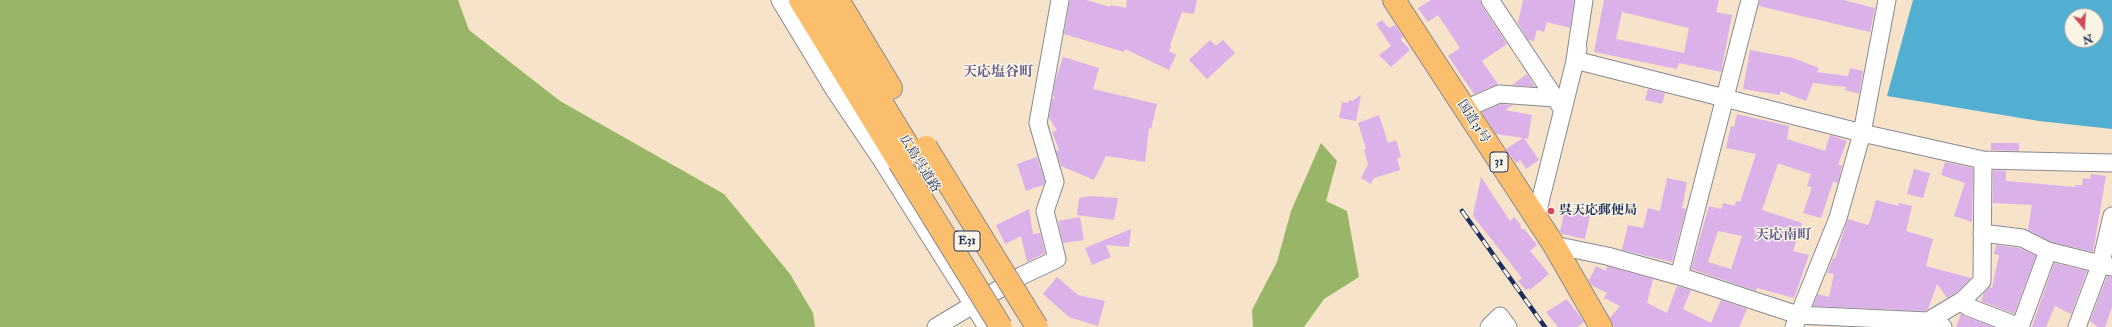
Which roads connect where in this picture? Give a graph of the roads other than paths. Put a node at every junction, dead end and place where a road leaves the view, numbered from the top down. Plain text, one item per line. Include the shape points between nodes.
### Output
1 (780, 0) edge
2 (800, 0) edge
3 (819, 0) edge
4 (838, 0) edge
5 (1060, 0) edge
6 (1394, 0) edge
7 (1490, 0) edge
8 (1584, 0) edge
9 (1590, 0) edge
10 (1750, 0) edge
11 (1887, 0) edge
12 (1575, 60) junction
13 (1724, 97) junction
14 (1559, 104) junction
15 (1465, 109) junction
16 (1862, 133) junction
17 (913, 155) junction
18 (1982, 160) junction
19 (2112, 163) edge
20 (2112, 216) edge
21 (1536, 218) junction
22 (1982, 233) junction
23 (1554, 245) junction
24 (2048, 250) junction
25 (2106, 265) edge
26 (1679, 276) junction
27 (1961, 301) junction
28 (974, 306) junction
29 (1796, 321) edge
30 (1936, 324) edge
31 (936, 327) edge
32 (987, 327) edge
33 (1001, 327) edge
34 (1020, 327) edge
35 (1037, 327) edge
36 (1489, 327) edge
37 (1508, 327) edge
38 (1601, 327) edge
39 (2020, 327) edge
40 (2077, 327) edge

1 - 28 street via 835,91
2 - 17 highway
3 - 17 highway, 広島呉道路 / E31
4 - 17 highway
5 - 28 street via 1038,123 1055,182 1045,211 1057,259 1021,276
6 - 15 highway, 国道31号 / 31
7 - 14 street
8 - 12 street
9 - 12 street
10 - 13 street
11 - 16 street
12 - 13 street
12 - 14 street
13 - 16 street
13 - 26 street
14 - 15 street via 1499,94
14 - 21 street
15 - 21 highway, 国道31号 / 31
16 - 18 street
16 - 29 street via 1838,218
17 - 33 highway, bridge
17 - 34 highway, 広島呉道路 / E31
17 - 35 highway, bridge
18 - 19 street
18 - 22 street
20 - 25 street
21 - 23 highway, 国道31号 / 31
22 - 24 street via 2022,238
22 - 27 street via 1982,281
23 - 26 street via 1607,256
23 - 38 highway, 国道31号 / 31
24 - 25 street
24 - 39 street
25 - 40 street
26 - 29 street
27 - 30 street
27 - 39 street via 1968,307
28 - 31 street
28 - 32 street
29 - 30 street
36 - 37 street via 1500,316

